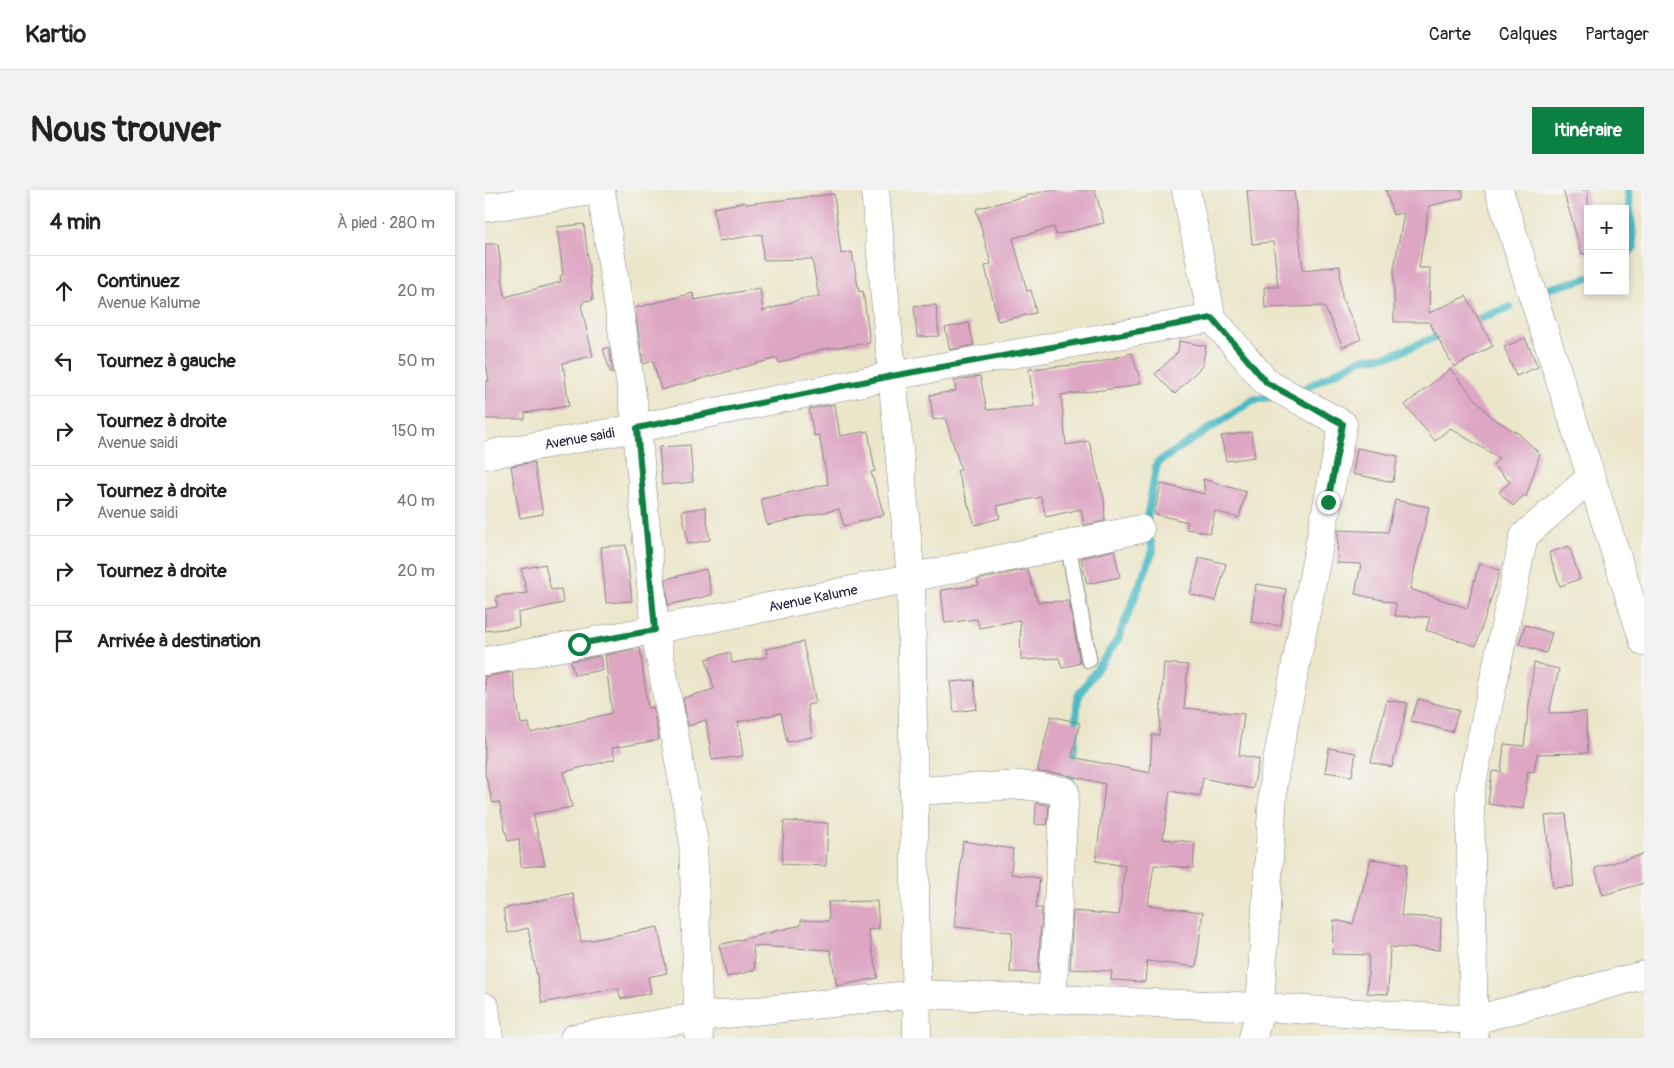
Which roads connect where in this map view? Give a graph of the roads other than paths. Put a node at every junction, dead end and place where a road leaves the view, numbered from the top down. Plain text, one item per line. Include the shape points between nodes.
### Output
1 (599, 190) edge
2 (875, 190) edge
3 (1186, 190) edge
4 (1499, 190) edge
5 (485, 208) edge
6 (1212, 318) junction
7 (892, 376) junction
8 (637, 428) junction
9 (485, 456) edge
10 (1590, 478) junction
11 (1139, 529) dead end
12 (1068, 544) junction
13 (911, 579) junction
14 (655, 630) junction
15 (1644, 642) edge
16 (1089, 660) dead end
17 (485, 661) edge
18 (915, 791) junction
19 (1644, 974) edge
20 (918, 994) junction
21 (1052, 1000) junction
22 (485, 1007) edge
23 (1260, 1008) junction
24 (699, 1028) edge
25 (1474, 1029) edge
26 (489, 1038) edge
27 (574, 1038) edge
28 (917, 1038) edge
29 (1253, 1038) edge

1 - 5 street
1 - 8 street
2 - 7 street
3 - 6 street
4 - 10 street
6 - 7 street, Avenue saidi
6 - 23 street via 1267,383 1343,424 1274,776
7 - 8 street, Avenue saidi
7 - 13 street
8 - 9 street, Avenue saidi
8 - 14 street
10 - 15 street
10 - 25 street via 1524,536 1470,792
11 - 12 street, Avenue Kalume
12 - 13 street, Avenue Kalume
12 - 16 lane
13 - 14 street, Avenue Kalume
13 - 18 street
14 - 17 street, Avenue Kalume
14 - 24 street via 693,837
18 - 20 street
18 - 21 street via 1021,785 1065,791
19 - 25 street
20 - 21 street
20 - 24 street
20 - 28 street
21 - 23 street
22 - 26 street
23 - 25 street
23 - 29 street
24 - 27 street

